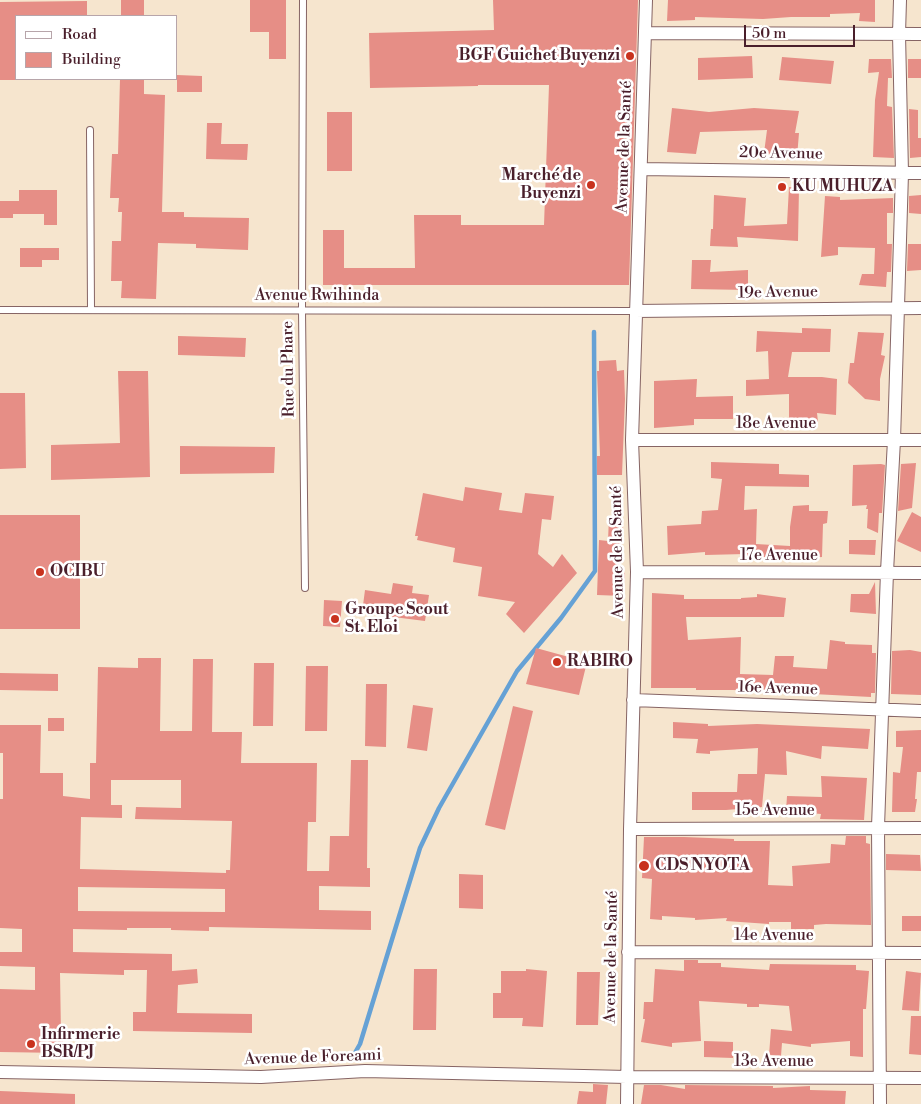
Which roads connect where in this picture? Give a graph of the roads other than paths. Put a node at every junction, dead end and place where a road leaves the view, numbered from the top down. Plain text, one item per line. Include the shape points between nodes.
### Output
1 (303, 0) edge
2 (646, 0) edge
3 (900, 0) edge
4 (646, 32) junction
5 (899, 34) junction
6 (921, 34) edge
7 (90, 130) dead end
8 (641, 168) junction
9 (921, 172) edge
10 (902, 173) junction
11 (898, 308) junction
12 (921, 308) edge
13 (0, 310) edge
14 (91, 310) junction
15 (302, 310) junction
16 (635, 311) junction
17 (632, 440) junction
18 (894, 440) junction
19 (921, 440) edge
20 (637, 572) junction
21 (887, 572) junction
22 (921, 573) edge
23 (305, 588) dead end
24 (633, 700) junction
25 (882, 710) junction
26 (921, 711) edge
27 (878, 827) junction
28 (921, 828) edge
29 (630, 829) junction
30 (628, 952) junction
31 (878, 953) junction
32 (921, 953) edge
33 (0, 1072) edge
34 (627, 1077) junction
35 (880, 1078) junction
36 (921, 1078) edge
37 (627, 1104) edge
38 (880, 1104) edge

1 - 15 lane, Rue du Phare
2 - 4 street, Avenue de la Santé
3 - 5 street
4 - 5 street
4 - 8 street, Avenue de la Santé
5 - 6 street
5 - 10 street
7 - 14 lane
8 - 10 street, 20e Avenue
8 - 16 street, Avenue de la Santé
9 - 10 street, 20e Avenue
10 - 11 street
11 - 12 street, 19e Avenue
11 - 16 street, 19e Avenue
11 - 18 street
13 - 14 lane, Avenue Rwihinda
14 - 15 lane, Avenue Rwihinda
15 - 16 lane, Avenue Rwihinda
15 - 23 lane, Rue du Phare
16 - 17 street, Avenue de la Santé
17 - 18 street, 18e Avenue
17 - 20 street, Avenue de la Santé
18 - 19 street, 18e Avenue
18 - 21 street
20 - 21 street, 17e Avenue
20 - 24 street, Avenue de la Santé
21 - 22 street, 17e Avenue
21 - 25 street
24 - 25 street, 16e Avenue
24 - 29 street, Avenue de la Santé
25 - 26 street, 16e Avenue
25 - 27 street
27 - 28 street, 15e Avenue
27 - 29 street, 15e Avenue
27 - 31 street
29 - 30 street, Avenue de la Santé
30 - 31 street, 14e Avenue
30 - 34 street, Avenue de la Santé
31 - 32 street, 14e Avenue
31 - 35 street
33 - 34 street, Avenue de Foreami via 261,1077 365,1071
34 - 35 street, 13e Avenue
34 - 37 street, Avenue de la Santé
35 - 36 street, 13e Avenue
35 - 38 street

